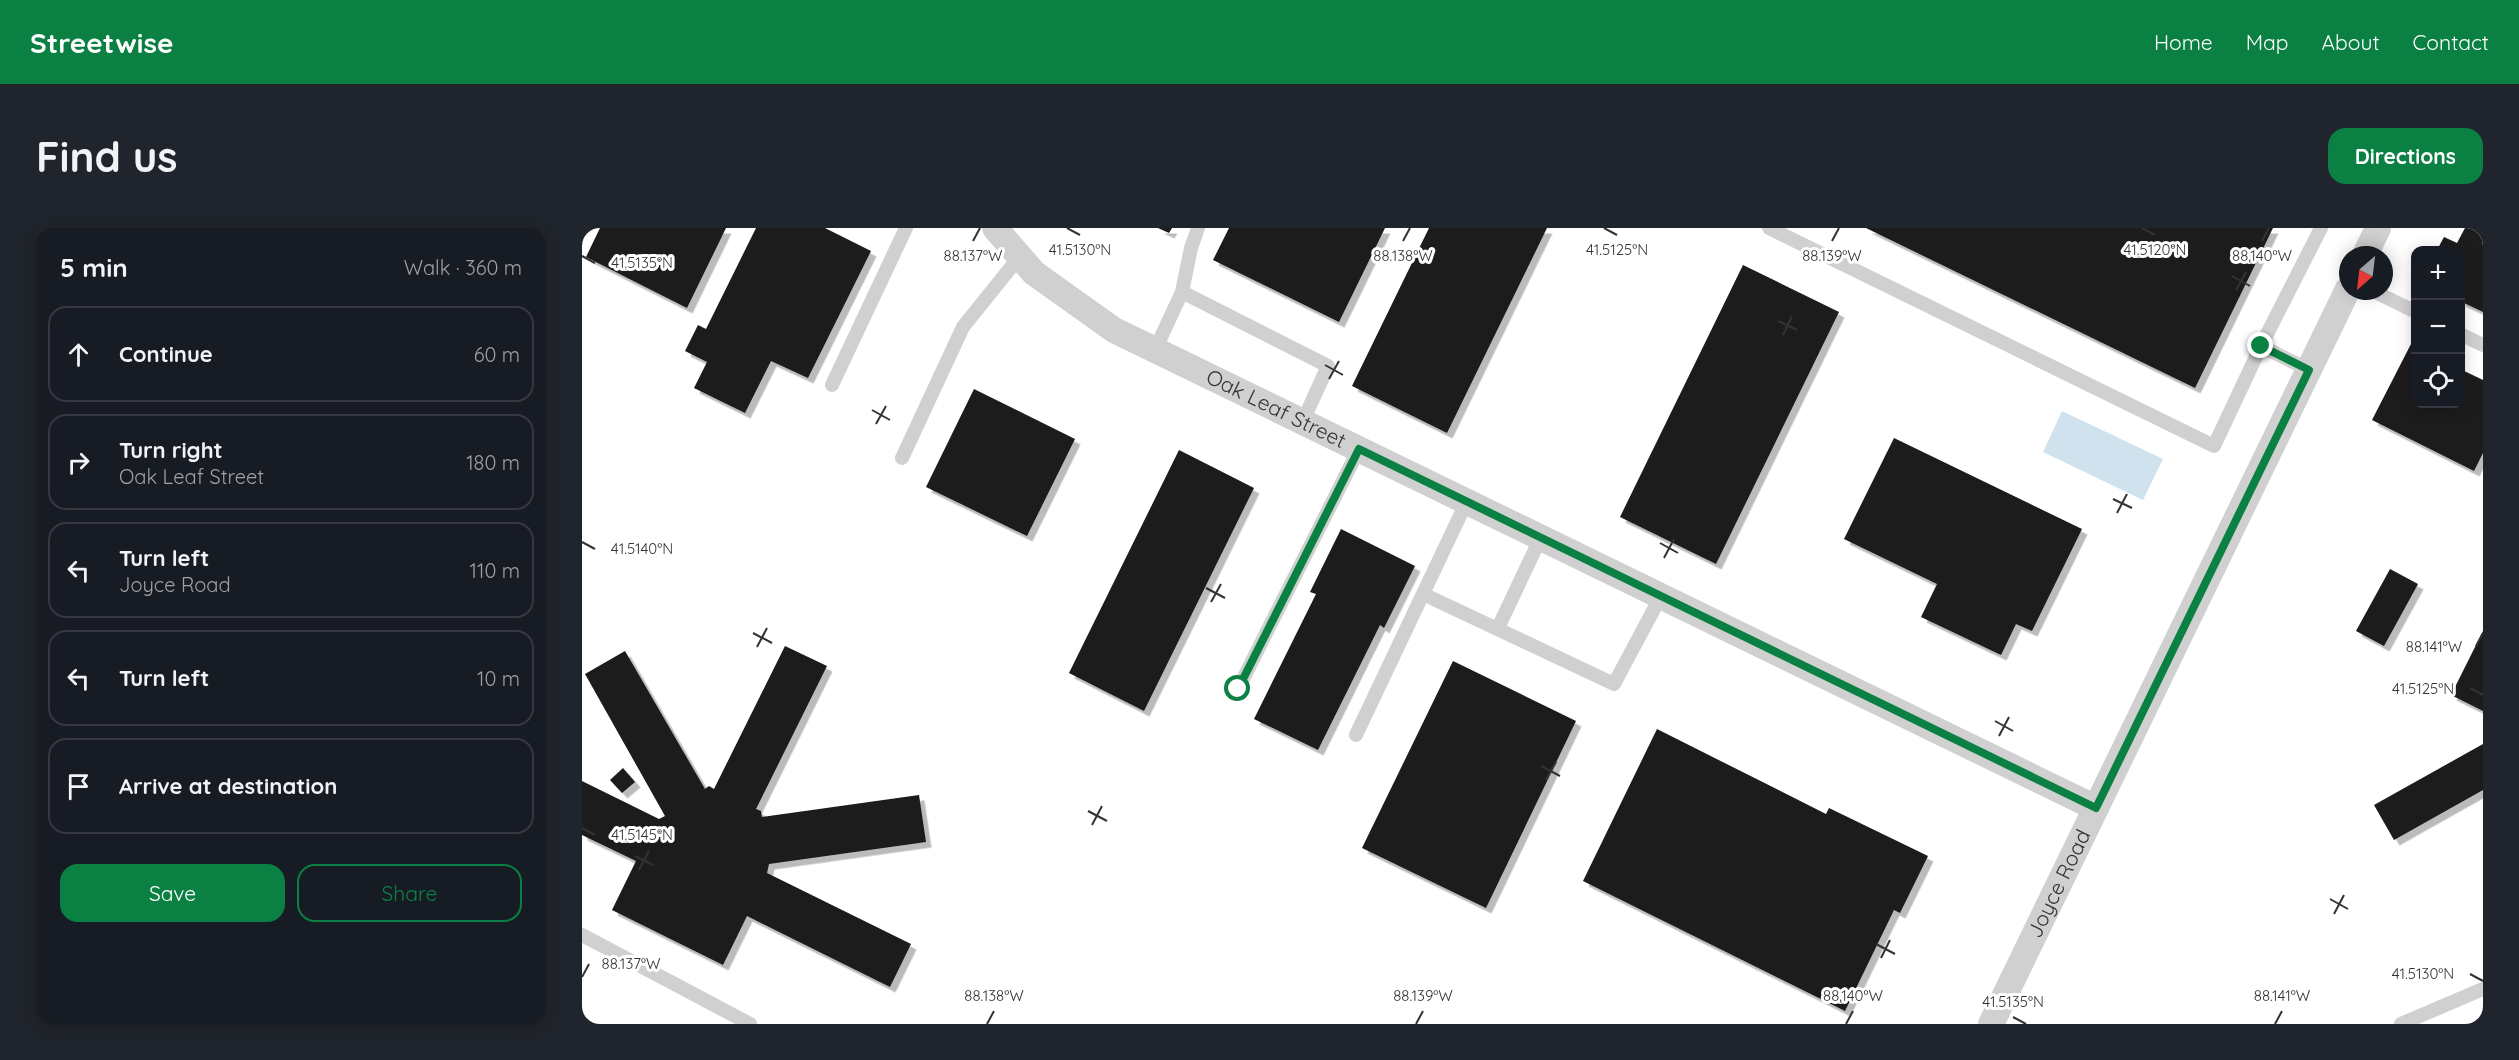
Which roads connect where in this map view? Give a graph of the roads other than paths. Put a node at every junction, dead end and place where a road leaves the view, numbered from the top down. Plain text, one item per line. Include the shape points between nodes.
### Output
1 (906, 228) edge
2 (1198, 228) edge
3 (1769, 228) edge
4 (2321, 228) edge
5 (2378, 228) edge
6 (1002, 230) edge
7 (2369, 246) edge
8 (1020, 256) junction
9 (1182, 292) junction
10 (2343, 300) edge
11 (2391, 300) edge
12 (2411, 310) edge
13 (2465, 336) edge
14 (2483, 345) edge
15 (2261, 346) junction
16 (1155, 350) junction
17 (2309, 370) junction
18 (832, 385) dead end
19 (1303, 422) junction
20 (1359, 449) junction
21 (902, 458) dead end
22 (1467, 501) junction
23 (1540, 537) junction
24 (1423, 594) junction
25 (1660, 596) junction
26 (1498, 628) junction
27 (1238, 689) dead end
28 (1356, 735) dead end
29 (2096, 808) junction
30 (582, 935) edge
31 (2483, 989) edge
32 (750, 1024) edge
33 (1991, 1024) edge
34 (2401, 1024) edge

1 - 18 lane
2 - 9 lane
3 - 15 lane via 2214,446
4 - 15 lane
5 - 7 street
6 - 8 street, Oak Leaf Street
8 - 16 street, Oak Leaf Street via 1034,273 1114,330
8 - 21 lane via 963,327
9 - 16 lane
9 - 19 lane via 1328,366
10 - 17 street, Joyce Road
11 - 12 lane
13 - 14 lane
15 - 17 lane
16 - 19 street, Oak Leaf Street
17 - 29 street, Joyce Road
19 - 20 street, Oak Leaf Street
20 - 22 street, Oak Leaf Street
20 - 27 lane
22 - 23 street, Oak Leaf Street
22 - 24 lane
23 - 25 street, Oak Leaf Street
23 - 26 lane
24 - 26 lane
24 - 28 lane
25 - 26 lane via 1614,684
25 - 29 street, Oak Leaf Street
29 - 33 street, Joyce Road
30 - 32 lane
31 - 34 lane

